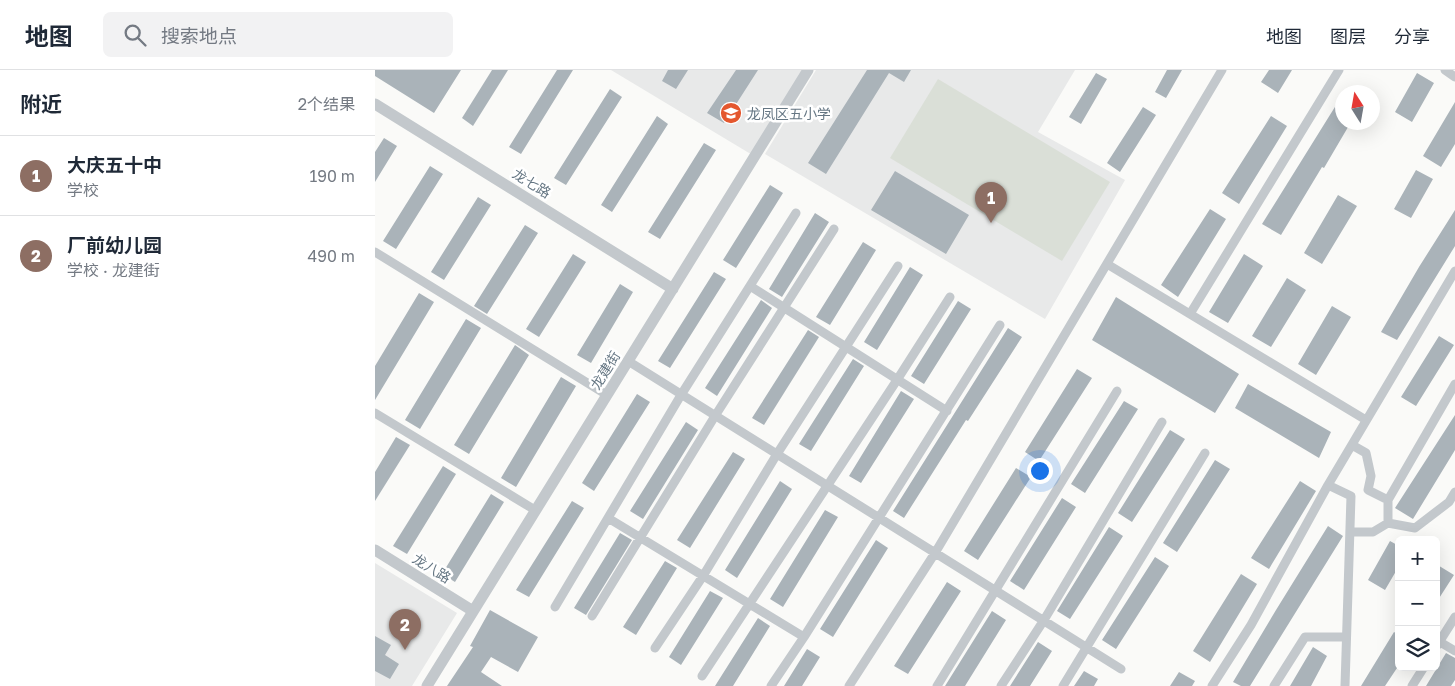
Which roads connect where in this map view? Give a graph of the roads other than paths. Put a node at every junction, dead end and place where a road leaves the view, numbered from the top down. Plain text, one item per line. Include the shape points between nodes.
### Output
1 (808, 70) edge
2 (1222, 70) edge
3 (1339, 70) edge
4 (1445, 70) edge
5 (1455, 77) edge
6 (375, 104) edge
7 (796, 213) dead end
8 (834, 229) dead end
9 (375, 252) edge
10 (1107, 264) junction
11 (898, 266) dead end
12 (1455, 271) edge
13 (750, 286) junction
14 (673, 289) junction
15 (950, 297) dead end
16 (785, 308) junction
17 (1190, 314) junction
18 (1000, 325) dead end
19 (845, 347) junction
20 (628, 361) junction
21 (897, 380) junction
22 (1455, 384) edge
23 (1117, 391) dead end
24 (607, 395) junction
25 (681, 395) junction
26 (947, 411) junction
27 (375, 413) edge
28 (715, 416) junction
29 (1367, 420) junction
30 (1162, 422) dead end
31 (1352, 445) junction
32 (1205, 453) dead end
33 (777, 454) junction
34 (826, 485) junction
35 (1328, 485) junction
36 (1368, 490) junction
37 (1455, 492) edge
38 (1351, 496) junction
39 (1388, 500) junction
40 (1452, 501) edge
41 (535, 510) junction
42 (608, 518) junction
43 (879, 518) junction
44 (1388, 524) junction
45 (1350, 532) junction
46 (641, 538) junction
47 (375, 550) edge
48 (935, 553) junction
49 (703, 576) junction
50 (996, 591) junction
51 (749, 603) junction
52 (555, 607) dead end
53 (473, 611) junction
54 (592, 616) dead end
55 (1455, 618) edge
56 (1044, 620) junction
57 (804, 637) junction
58 (1346, 637) junction
59 (1440, 641) edge
60 (1440, 645) edge
61 (1087, 647) junction
62 (655, 648) dead end
63 (1455, 650) edge
64 (1121, 669) dead end
65 (1421, 671) edge
66 (702, 676) dead end
67 (427, 686) edge
68 (771, 686) edge
69 (849, 686) edge
70 (937, 686) edge
71 (1001, 686) edge
72 (1063, 686) edge
73 (1212, 686) edge
74 (1274, 686) edge
75 (1345, 686) edge
76 (1412, 686) edge

1 - 14 street, 龙建街
2 - 10 street
3 - 17 street
4 - 5 street
6 - 14 street, 龙七路
7 - 13 street
8 - 16 street
9 - 24 street
10 - 17 street
10 - 48 street
11 - 19 street
12 - 29 street
13 - 16 street
13 - 25 street
14 - 20 street, 龙建街
15 - 21 street
16 - 19 street
16 - 28 street
17 - 29 street
18 - 26 street
19 - 21 street
19 - 33 street
20 - 24 street, 龙建街
20 - 25 street
21 - 26 street
21 - 34 street
22 - 39 street
23 - 50 street
24 - 41 street, 龙建街
25 - 28 street
25 - 42 street
26 - 43 street
27 - 41 street
28 - 33 street
28 - 46 street
29 - 31 street
30 - 56 street
31 - 35 street
31 - 36 street via 1366,453 1371,476
32 - 61 street
33 - 34 street
33 - 49 street
34 - 43 street
34 - 51 street
35 - 38 street
35 - 73 street via 1251,625
36 - 38 street
36 - 39 street
37 - 40 street
38 - 45 street
39 - 44 street
40 - 44 street via 1415,528
41 - 53 street, 龙建街
42 - 46 street
42 - 52 street
43 - 48 street
43 - 57 street
44 - 45 street via 1373,532
45 - 58 street
46 - 49 street
46 - 54 street
47 - 53 street, 龙八路
48 - 50 street
48 - 69 street
49 - 51 street
49 - 62 street
50 - 56 street
50 - 70 street
51 - 57 street
51 - 66 street
53 - 67 street, 龙建街
55 - 59 street
56 - 61 street
56 - 71 street
57 - 68 street
58 - 74 street via 1305,637
58 - 75 street
60 - 63 street
61 - 64 street
61 - 72 street
65 - 76 street

